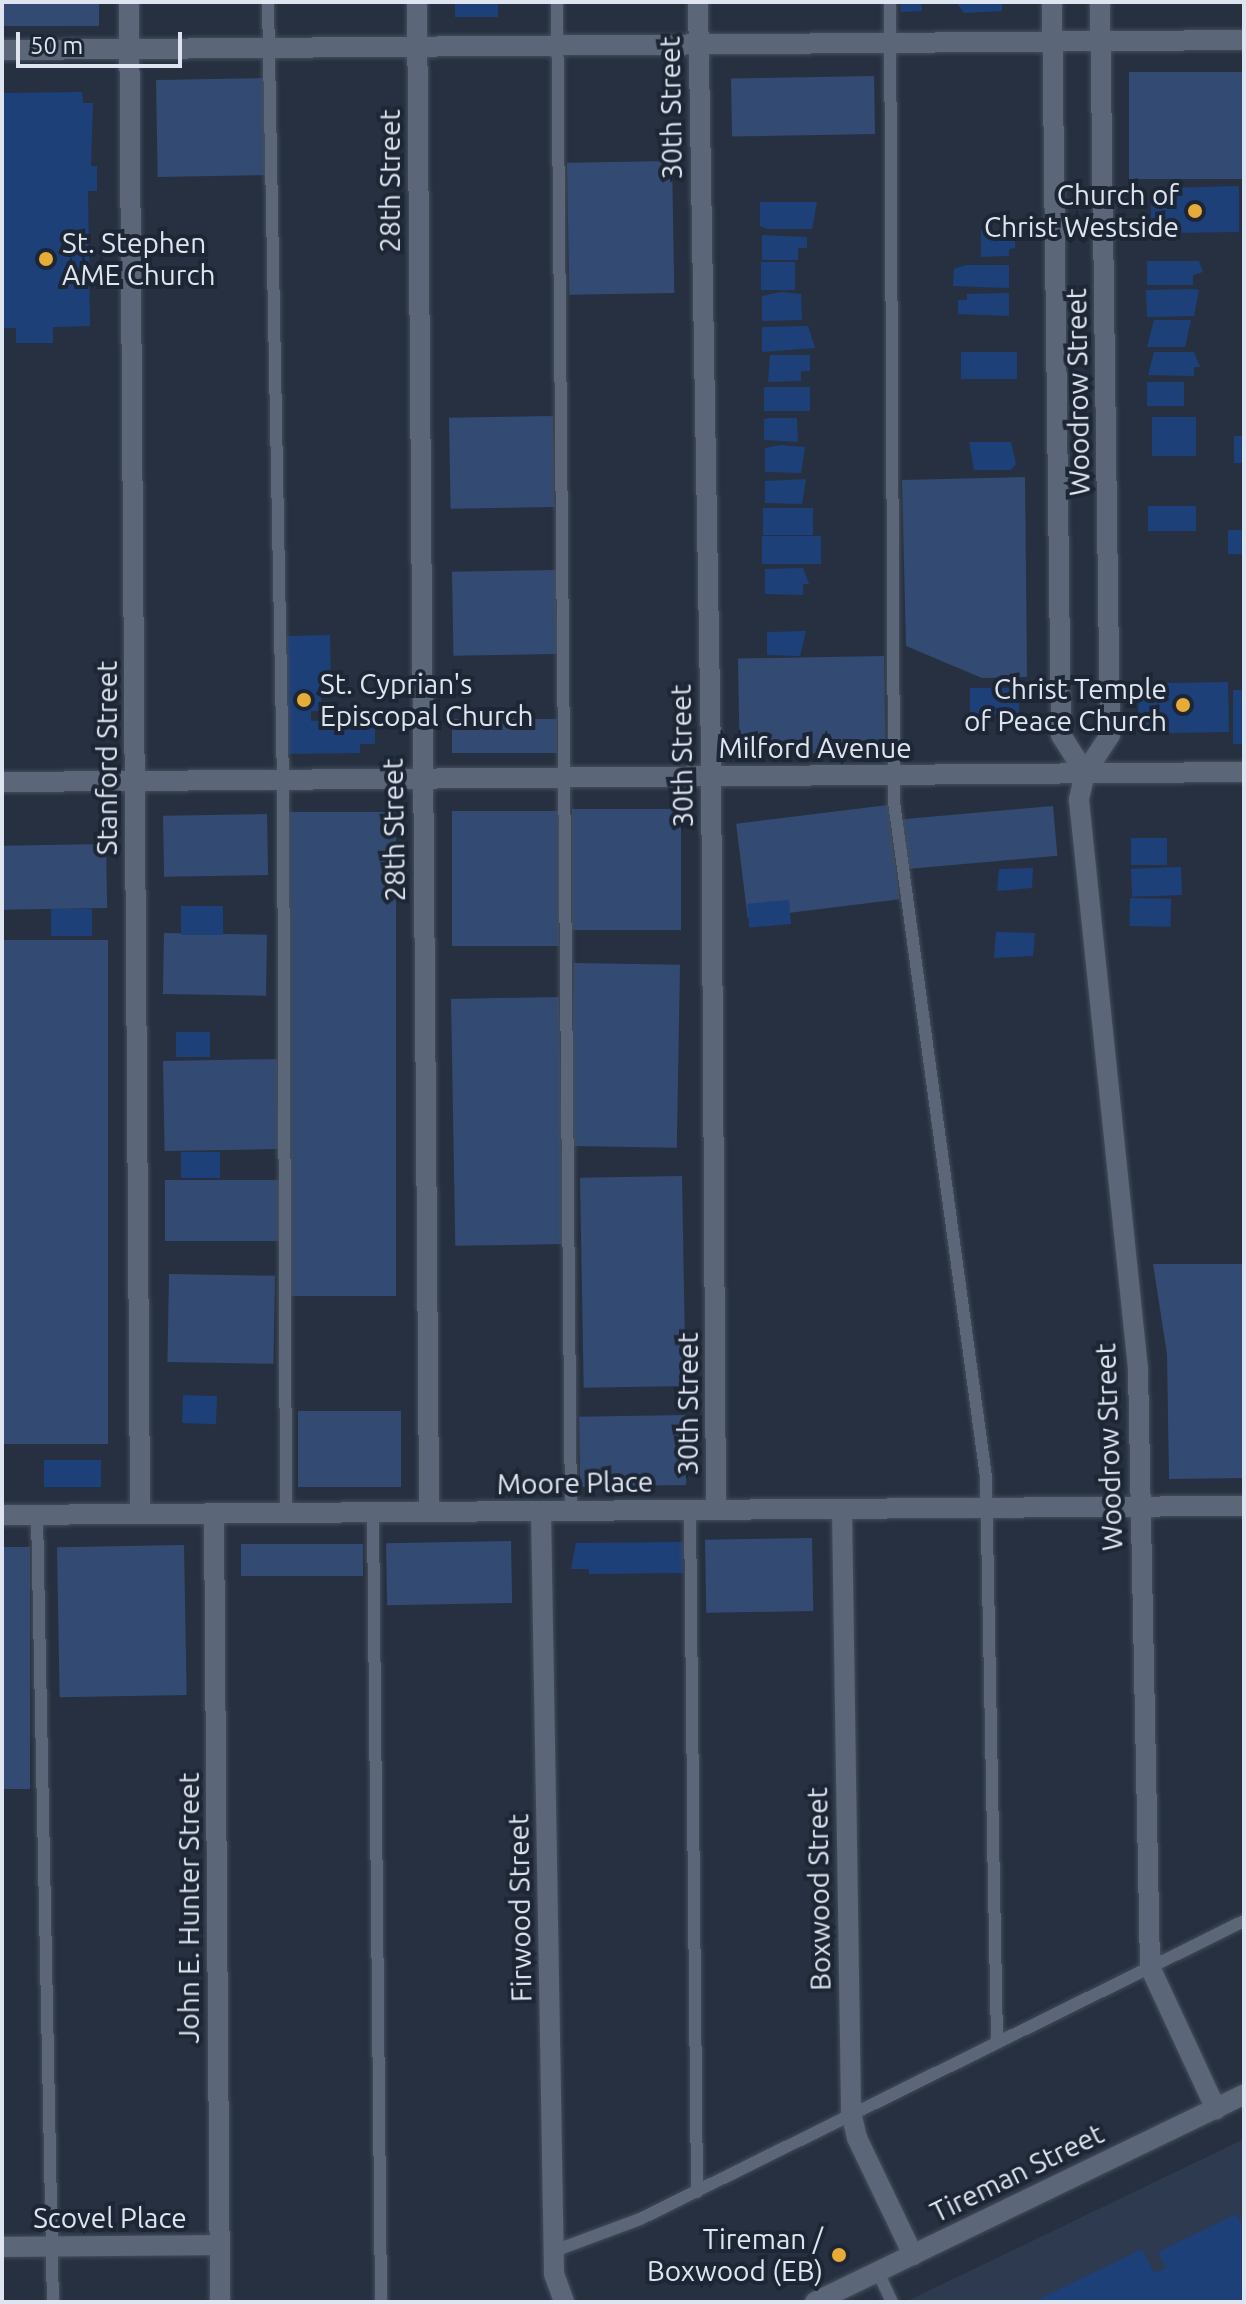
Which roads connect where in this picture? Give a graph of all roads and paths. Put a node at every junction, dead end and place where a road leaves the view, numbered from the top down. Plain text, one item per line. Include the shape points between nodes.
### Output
1 (129, 2) edge
2 (268, 2) edge
3 (417, 2) edge
4 (557, 2) edge
5 (698, 2) edge
6 (890, 2) edge
7 (1052, 2) edge
8 (1100, 2) edge
9 (1244, 40) edge
10 (1052, 41) junction
11 (1101, 41) junction
12 (891, 43) junction
13 (697, 45) junction
14 (557, 46) junction
15 (417, 47) junction
16 (268, 48) junction
17 (130, 49) junction
18 (2, 50) edge
19 (1244, 772) edge
20 (1085, 773) junction
21 (893, 775) junction
22 (711, 776) junction
23 (564, 778) junction
24 (423, 780) junction
25 (135, 781) junction
26 (283, 781) junction
27 (2, 782) edge
28 (1244, 1506) edge
29 (1140, 1507) junction
30 (988, 1508) junction
31 (842, 1509) junction
32 (690, 1510) junction
33 (716, 1510) junction
34 (541, 1511) junction
35 (571, 1511) junction
36 (429, 1512) junction
37 (373, 1513) junction
38 (140, 1514) junction
39 (214, 1514) junction
40 (286, 1514) junction
41 (2, 1515) edge
42 (37, 1515) junction
43 (1244, 1921) edge
44 (1150, 1967) junction
45 (997, 2041) junction
46 (1244, 2095) edge
47 (1216, 2109) junction
48 (851, 2112) junction
49 (697, 2192) junction
50 (219, 2245) junction
51 (2, 2247) edge
52 (52, 2247) junction
53 (554, 2251) junction
54 (913, 2255) junction
55 (878, 2272) junction
56 (53, 2302) edge
57 (220, 2302) edge
58 (381, 2302) edge
59 (564, 2302) edge
60 (815, 2302) edge
61 (892, 2302) edge

1 - 17 street, Stanford Street
2 - 16 lane
3 - 15 street, 28th Street
4 - 14 lane
5 - 13 street, 30th Street
6 - 12 lane
7 - 10 street, Woodrow Street
8 - 11 street, Woodrow Street
9 - 11 street
10 - 11 street
10 - 12 street
10 - 20 street, Woodrow Street via 1061,735
11 - 20 street, Woodrow Street via 1110,735
12 - 13 street
12 - 21 lane
13 - 14 street
13 - 22 street, 30th Street
14 - 15 street
14 - 23 lane
15 - 16 street
15 - 24 street, 28th Street
16 - 17 street
16 - 26 lane
17 - 18 street
17 - 25 street, Stanford Street
19 - 20 street, Milford Avenue
20 - 21 street, Milford Avenue
20 - 29 street, Woodrow Street via 1079,800 1138,1369
21 - 22 street, Milford Avenue
21 - 30 lane
22 - 23 street, Milford Avenue
22 - 33 street, 30th Street
23 - 24 street, Milford Avenue
23 - 35 lane
24 - 26 street, Milford Avenue
24 - 36 street, 28th Street
25 - 26 street, Milford Avenue
25 - 27 street, Milford Avenue
25 - 38 street, Stanford Street
26 - 40 lane
28 - 29 street, Moore Place
29 - 30 street, Moore Place
29 - 44 street, Woodrow Street
30 - 31 street, Moore Place
30 - 45 lane
31 - 33 street, Moore Place
31 - 48 street, Boxwood Street
32 - 33 street, Moore Place
32 - 35 street, Moore Place
32 - 49 lane
34 - 35 street, Moore Place
34 - 36 street, Moore Place
34 - 53 street, Firwood Street
36 - 37 street, Moore Place
37 - 40 street, Moore Place
37 - 58 lane
38 - 39 street, Moore Place
38 - 42 street, Moore Place
39 - 40 street, Moore Place
39 - 50 street, John E. Hunter Street
41 - 42 street, Moore Place
42 - 52 lane
43 - 44 lane
44 - 45 lane
44 - 47 street, Woodrow Street
45 - 48 lane
46 - 47 street, Tireman Street
47 - 54 street, Tireman Street
48 - 49 lane
48 - 54 street, Boxwood Street via 857,2138
49 - 53 lane
50 - 52 street, Scovel Place
50 - 57 street, John E. Hunter Street
51 - 52 street, Scovel Place
52 - 56 lane
53 - 59 street, Firwood Street via 554,2274
54 - 55 street, Tireman Street
55 - 60 street, Tireman Street
55 - 61 lane

